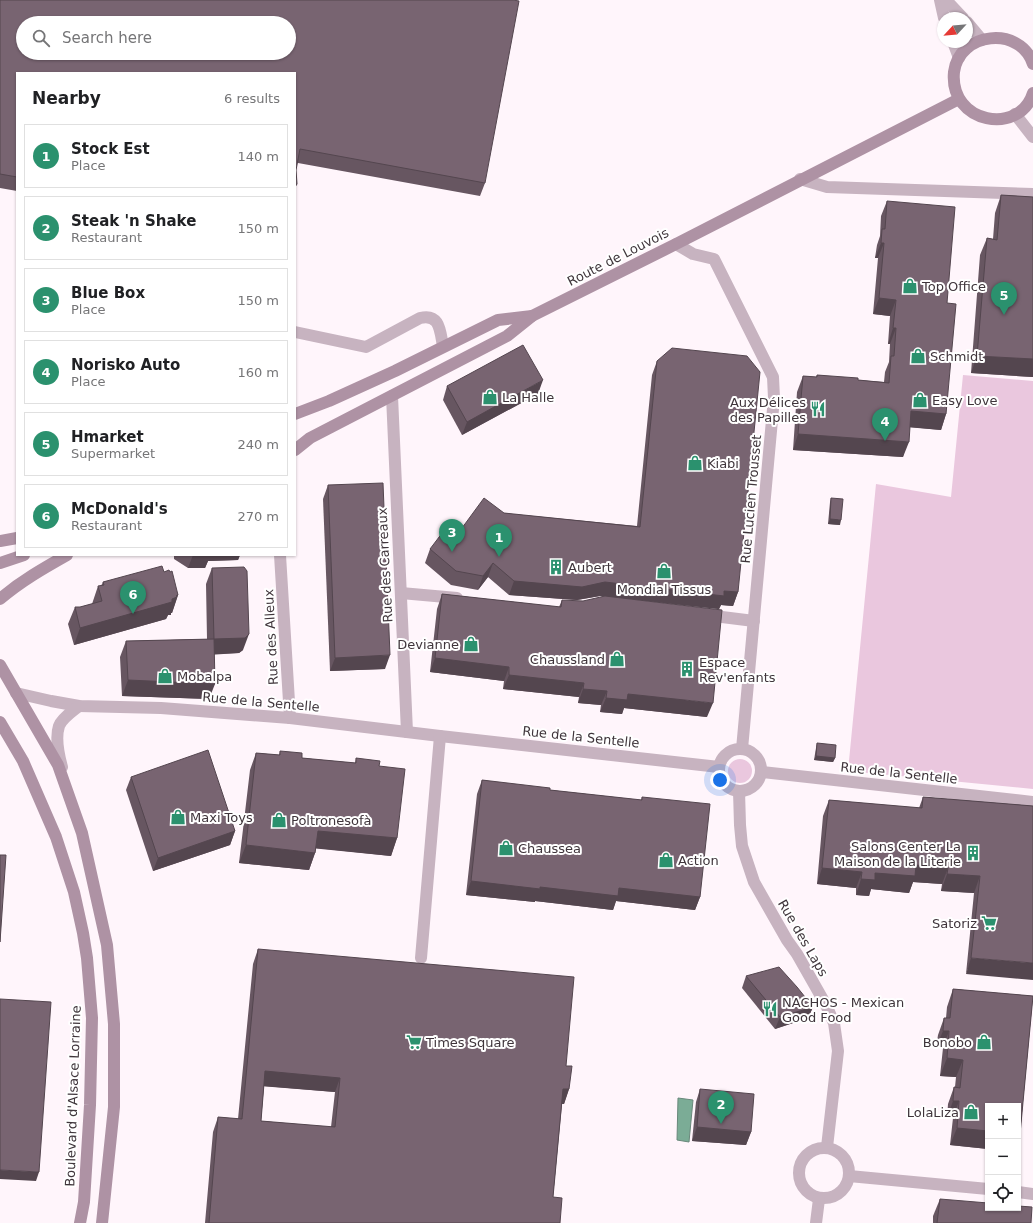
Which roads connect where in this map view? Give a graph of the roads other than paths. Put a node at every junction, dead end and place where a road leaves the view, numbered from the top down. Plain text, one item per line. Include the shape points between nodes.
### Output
1 (940, 0) edge
2 (946, 0) edge
3 (943, 12) edge
4 (957, 12) edge
5 (973, 29) edge
6 (982, 40) junction
7 (955, 48) edge
8 (959, 58) junction
9 (1033, 62) edge
10 (1033, 93) edge
11 (959, 98) junction
12 (1015, 114) junction
13 (1033, 137) edge
14 (800, 179) junction
15 (1033, 194) edge
16 (676, 244) junction
17 (532, 316) junction
18 (296, 332) edge
19 (443, 346) junction
20 (392, 396) junction
21 (296, 414) edge
22 (296, 449) edge
23 (16, 538) edge
24 (0, 542) edge
25 (21, 556) edge
26 (65, 556) edge
27 (280, 556) edge
28 (0, 563) edge
29 (401, 593) junction
30 (0, 599) edge
31 (467, 599) edge
32 (692, 614) edge
33 (754, 621) junction
34 (0, 665) edge
35 (16, 693) junction
36 (79, 706) junction
37 (290, 718) junction
38 (0, 722) edge
39 (407, 732) junction
40 (440, 736) junction
41 (742, 749) junction
42 (719, 767) junction
43 (762, 772) junction
44 (739, 791) junction
45 (1033, 802) edge
46 (82, 832) junction
47 (420, 958) dead end
48 (827, 1147) junction
49 (850, 1176) junction
50 (985, 1189) edge
51 (1021, 1192) edge
52 (1033, 1194) edge
53 (819, 1199) junction
54 (80, 1223) edge
55 (102, 1223) edge
56 (816, 1223) edge

1 - 3 street
2 - 4 street
5 - 6 street
6 - 8 main road via 969,47
6 - 9 main road via 1005,39 1026,51
7 - 8 street
8 - 11 main road via 954,71 954,85
10 - 12 main road via 1025,107
11 - 12 main road via 967,109 984,118 1004,119
11 - 14 main road, Route de Louvois
12 - 13 street
14 - 15 street via 827,187
14 - 16 main road, Route de Louvois
16 - 17 main road, Route de Louvois
16 - 33 street, Rue Lucien Trousset via 693,254 714,259 773,377 774,398
17 - 19 main road via 498,320
17 - 20 main road, Route de Louvois via 507,336
18 - 19 street via 366,347 427,316 434,318 438,324
19 - 21 main road via 395,371
20 - 22 main road, Route de Louvois via 307,440
20 - 29 street, Rue des Carreaux
23 - 24 main road
25 - 28 main road
26 - 30 main road via 14,587
27 - 37 street, Rue des Alleux
29 - 31 street
29 - 39 street, Rue des Carreaux
32 - 33 street
33 - 41 street, Rue Lucien Trousset
34 - 35 main road
35 - 36 street, Rue de la Sentelle
35 - 46 main road via 58,765
36 - 37 street, Rue de la Sentelle via 161,708
36 - 46 street via 59,727 57,752
37 - 39 street, Rue de la Sentelle
38 - 54 main road, Boulevard d'Alsace Lorraine via 23,761 56,837 74,892 87,958 92,1018 90,1105 84,1202
39 - 40 street, Rue de la Sentelle
40 - 42 street, Rue de la Sentelle
40 - 47 street
41 - 42 street via 726,754
41 - 43 street via 756,755
42 - 44 street via 724,784 732,790
43 - 44 street via 752,788
43 - 45 street, Rue de la Sentelle
44 - 48 street, Rue des Laps via 742,846 754,882 834,1023 838,1051
46 - 55 main road via 107,945 114,1024 114,1107
48 - 49 street via 839,1152 848,1163
48 - 53 street via 813,1149 803,1158 798,1170 800,1183 807,1193
49 - 50 street
49 - 53 street via 844,1189 833,1198
51 - 52 street
53 - 56 street

